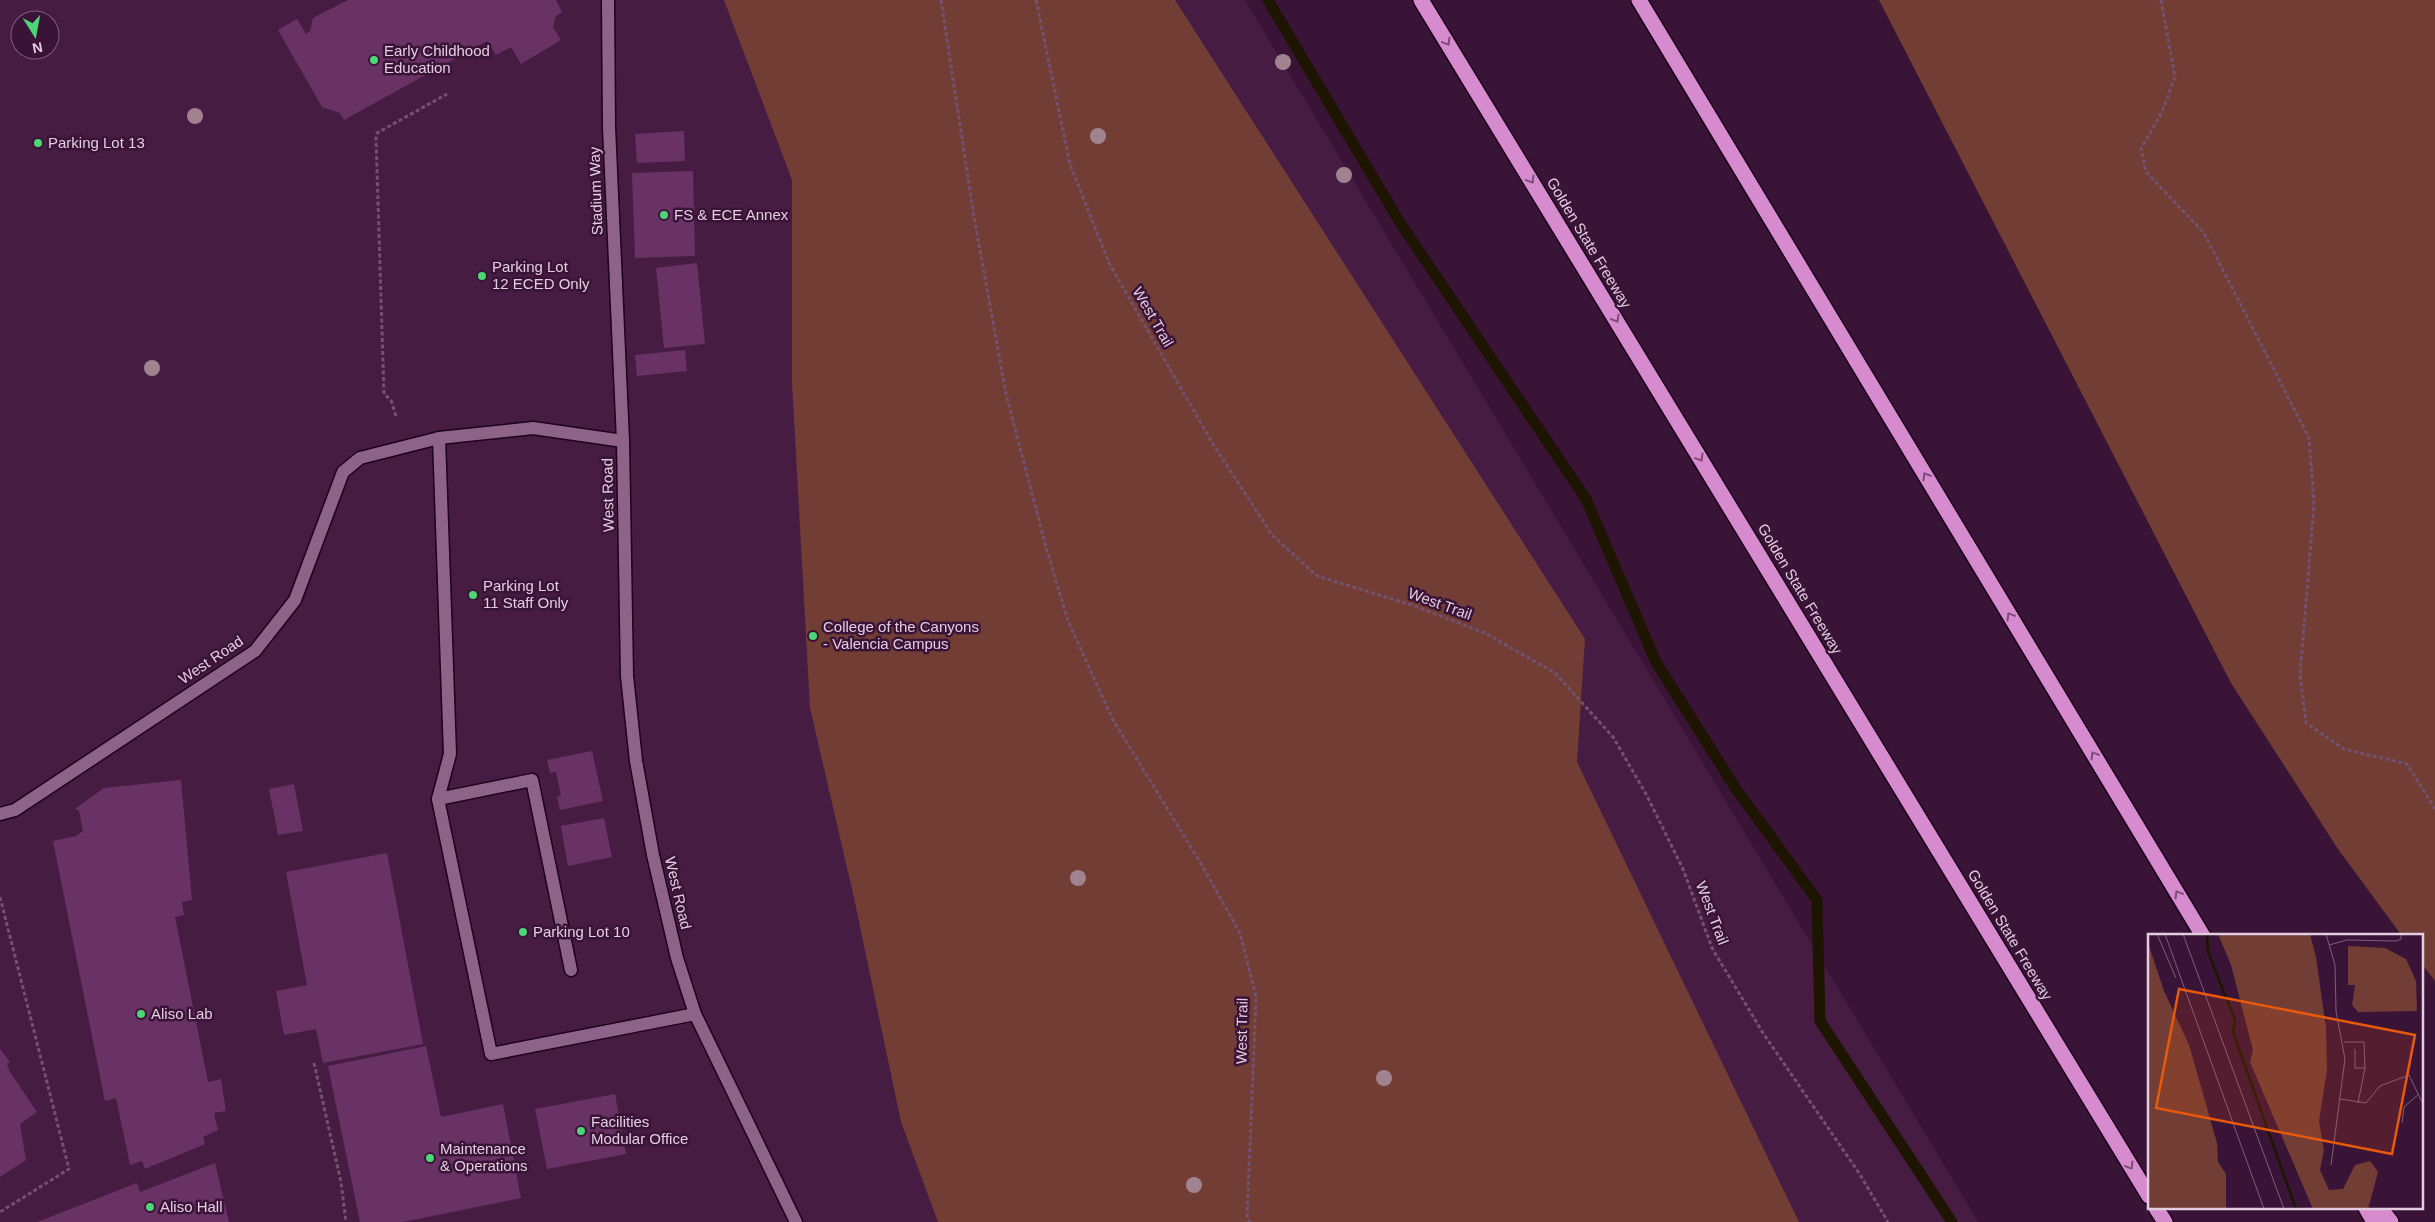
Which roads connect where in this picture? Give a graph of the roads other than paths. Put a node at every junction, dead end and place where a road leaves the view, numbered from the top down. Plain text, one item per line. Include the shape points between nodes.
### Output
1 (608, 0) edge
2 (1421, 0) edge
3 (1639, 0) edge
4 (439, 438) junction
5 (623, 441) junction
6 (438, 799) junction
7 (0, 814) edge
8 (2202, 934) edge
9 (571, 970) dead end
10 (695, 1014) junction
11 (2148, 1194) edge
12 (2157, 1210) edge
13 (2367, 1210) edge
14 (2382, 1210) edge
15 (796, 1222) edge
16 (2165, 1222) edge
17 (2374, 1222) edge
18 (2391, 1222) edge

1 - 5 street, Stadium Way via 609,127
2 -> 11 highway, Golden State Freeway
8 -> 3 highway
4 - 5 street, West Road via 533,428
4 - 6 street via 450,754
4 - 7 street, West Road via 360,458 343,472 295,600 255,651 15,810
5 - 10 street, West Road via 627,676 636,761 657,874 677,958
6 - 9 street via 532,780
6 - 10 street via 491,1054
10 - 15 street, West Road
12 - 16 highway
13 - 17 highway
14 - 18 highway

